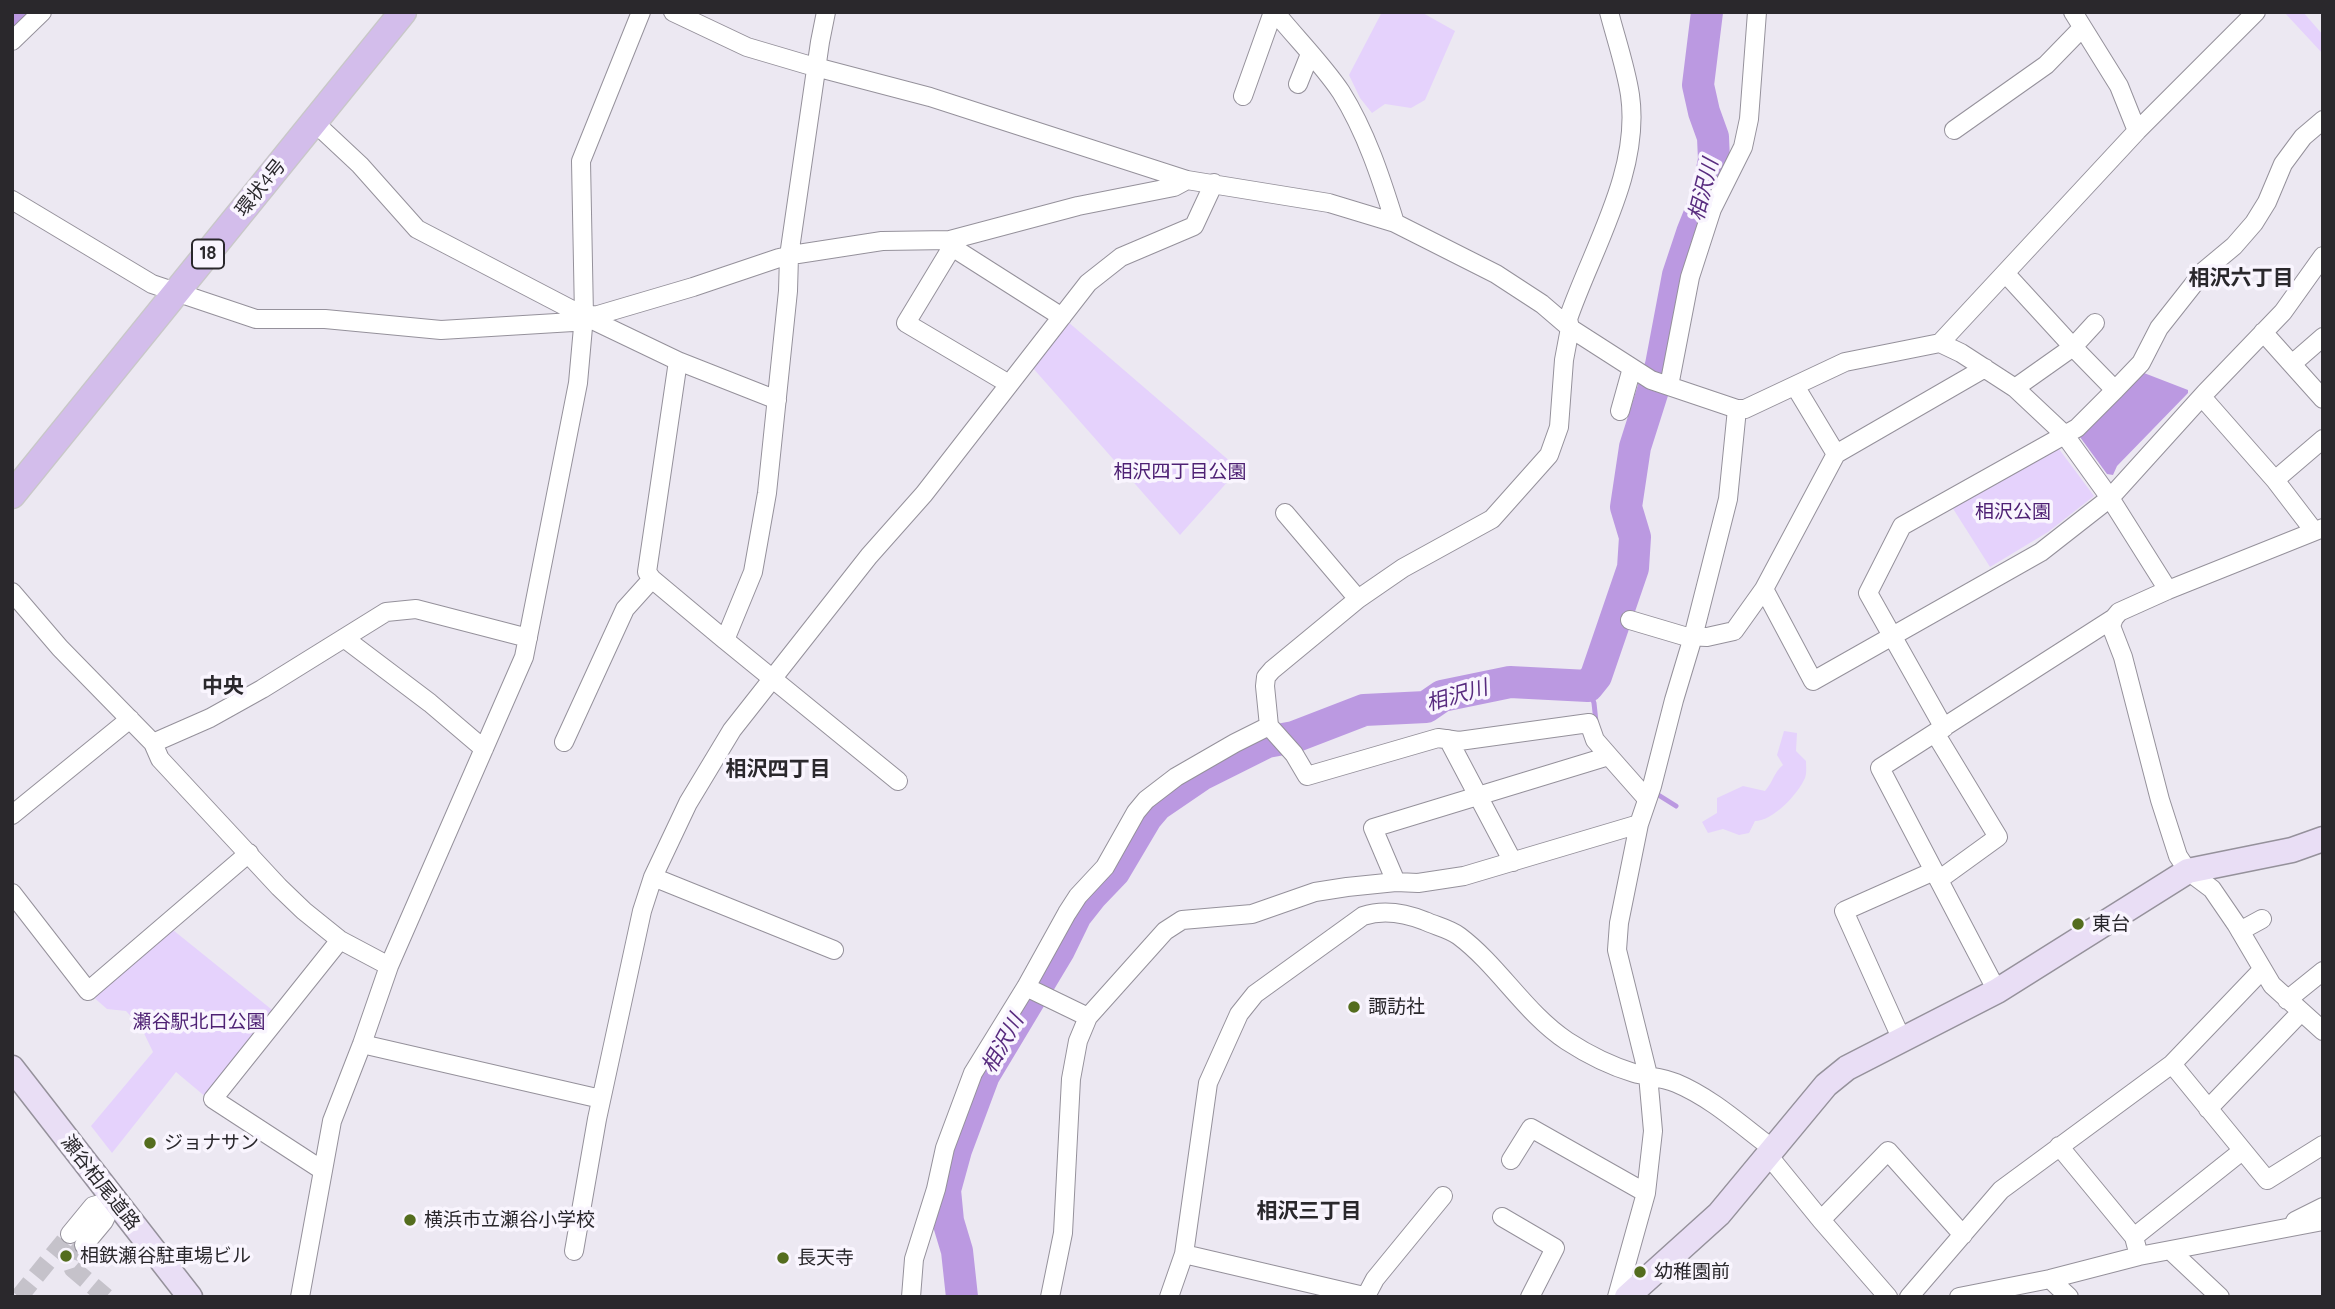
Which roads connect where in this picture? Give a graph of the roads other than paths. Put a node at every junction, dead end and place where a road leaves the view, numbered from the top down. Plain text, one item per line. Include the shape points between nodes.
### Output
1 (42, 12) edge
2 (404, 12) edge
3 (641, 12) edge
4 (673, 12) edge
5 (826, 12) edge
6 (1274, 12) edge
7 (1609, 12) edge
8 (1757, 12) edge
9 (2256, 12) edge
10 (2077, 20) edge
11 (12, 41) edge
12 (1310, 54) junction
13 (816, 67) junction
14 (1298, 84) dead end
15 (1243, 96) dead end
16 (2323, 120) edge
17 (314, 122) junction
18 (1954, 130) dead end
19 (2137, 131) junction
20 (1187, 180) junction
21 (1214, 183) junction
22 (12, 200) edge
23 (1395, 223) junction
24 (951, 244) junction
25 (789, 256) junction
26 (2323, 256) edge
27 (2006, 274) junction
28 (176, 293) junction
29 (584, 316) junction
30 (1062, 317) junction
31 (2095, 323) dead end
32 (1570, 328) junction
33 (2263, 332) junction
34 (2323, 337) edge
35 (1940, 343) junction
36 (2073, 347) junction
37 (678, 361) junction
38 (2292, 364) junction
39 (1632, 368) junction
40 (1986, 368) junction
41 (1661, 383) junction
42 (1009, 384) junction
43 (1795, 386) junction
44 (2015, 388) junction
45 (2115, 390) junction
46 (2202, 397) junction
47 (2323, 399) edge
48 (777, 400) junction
49 (1737, 409) junction
50 (1620, 411) dead end
51 (2064, 434) junction
52 (2323, 439) edge
53 (1836, 454) junction
54 (2274, 480) junction
55 (12, 495) edge
56 (2110, 498) junction
57 (1285, 513) dead end
58 (2319, 529) edge
59 (652, 579) junction
60 (1764, 589) junction
61 (2168, 590) junction
62 (12, 592) edge
63 (1358, 599) junction
64 (2114, 618) junction
65 (1630, 620) dead end
66 (1693, 637) junction
67 (1892, 637) junction
68 (344, 638) junction
69 (528, 638) junction
70 (725, 640) junction
71 (773, 678) junction
72 (130, 719) junction
73 (1272, 730) junction
74 (1940, 730) junction
75 (1448, 739) junction
76 (564, 742) dead end
77 (153, 743) junction
78 (484, 750) junction
79 (1609, 756) junction
80 (898, 781) dead end
81 (1649, 793) junction
82 (1477, 795) junction
83 (12, 815) edge
84 (1639, 824) junction
85 (2323, 839) edge
86 (249, 853) junction
87 (1513, 862) junction
88 (2188, 871) junction
89 (1937, 875) junction
90 (653, 877) junction
91 (1396, 882) junction
92 (12, 893) edge
93 (2262, 919) dead end
94 (2240, 931) junction
95 (340, 940) junction
96 (834, 950) dead end
97 (388, 966) junction
98 (2262, 970) junction
99 (2323, 971) edge
100 (1032, 990) junction
101 (1997, 991) junction
102 (2294, 1006) junction
103 (1088, 1017) junction
104 (2323, 1031) edge
105 (1902, 1040) junction
106 (362, 1044) junction
107 (2172, 1065) junction
108 (12, 1068) edge
109 (1648, 1075) junction
110 (601, 1099) junction
111 (2208, 1109) junction
112 (2323, 1145) edge
113 (2059, 1146) junction
114 (2242, 1151) junction
115 (1771, 1152) junction
116 (1511, 1160) dead end
117 (323, 1170) junction
118 (1646, 1194) junction
119 (1443, 1196) dead end
120 (114, 1200) junction
121 (2323, 1206) edge
122 (1502, 1217) dead end
123 (1821, 1220) junction
124 (2323, 1221) edge
125 (2277, 1231) junction
126 (1963, 1236) junction
127 (2134, 1237) junction
128 (77, 1240) tunnel mouth
129 (574, 1251) dead end
130 (2171, 1251) junction
131 (1184, 1254) junction
132 (2139, 1256) junction
133 (2050, 1279) junction
134 (1367, 1296) edge
135 (190, 1297) edge
136 (300, 1297) edge
137 (911, 1297) edge
138 (1050, 1297) edge
139 (1169, 1297) edge
140 (1530, 1297) edge
141 (1617, 1297) edge
142 (1626, 1297) edge
143 (1888, 1297) edge
144 (1909, 1297) edge
145 (1958, 1297) edge
146 (2069, 1297) edge
147 (2220, 1297) edge

1 - 11 street
2 - 17 main road, 環状4号 / 18
3 - 29 street via 581,161
4 - 13 street via 747,47
5 - 13 street
6 - 12 street
6 - 15 street
7 - 32 street via 1630,95 1630,146 1624,174 1570,312
8 - 41 street via 1743,148 1712,209
9 - 19 street
10 - 18 street via 2046,65
10 - 19 street via 2119,86
12 - 14 street
12 - 23 street via 1356,120
13 - 20 street via 930,97
13 - 25 street
16 - 45 street via 2283,164 2254,223 2204,271 2159,328 2141,363
17 - 28 main road, 環状4号 / 18
17 - 29 street via 417,229
19 - 27 street
20 - 21 street
20 - 24 street
21 - 23 street via 1329,203
21 - 30 street via 1194,226 1121,257 1088,283
22 - 28 street via 131,273
23 - 32 street via 1496,274
24 - 25 street via 882,241
24 - 30 street
24 - 42 street via 906,323
25 - 29 street
25 - 48 street
26 - 33 street
27 - 35 street
27 - 36 street
28 - 29 street via 256,319 325,319 441,330 573,323
28 - 55 main road, 環状4号 / 18
29 - 37 street
29 - 69 street via 578,383
30 - 42 street
31 - 36 street
32 - 39 street
32 - 63 street via 1559,427 1549,455 1492,519 1403,568
33 - 38 street
33 - 46 street
34 - 38 street
35 - 40 street
35 - 43 street via 1844,362
36 - 44 street
36 - 45 street
37 - 48 street
37 - 59 street via 647,572
38 - 47 street
39 - 41 street
39 - 50 street
40 - 44 street
40 - 53 street
41 - 49 street
42 - 71 street
43 - 49 street
43 - 53 street
44 - 51 street
45 - 51 street via 2077,428
46 - 54 street
46 - 56 street
48 - 70 street via 753,572
49 - 66 street via 1728,499
51 - 56 street
51 - 67 street via 1902,526 1868,593
52 - 54 street
53 - 60 street
54 - 58 street
56 - 61 street
56 - 67 street via 2041,552
57 - 63 street
58 - 61 street
59 - 70 street
59 - 76 street via 625,609
60 - 66 street via 1734,631
60 - 67 street via 1813,681
61 - 64 street
62 - 72 street
63 - 73 street via 1266,677
64 - 74 street
64 - 88 street via 2111,626 2160,800 2178,856
65 - 66 street
66 - 81 street
67 - 74 street
68 - 69 street via 386,612 416,609
68 - 77 street via 210,718
68 - 78 street
69 - 78 street
70 - 71 street
71 - 80 street
71 - 90 street via 725,741 688,803
72 - 77 street
72 - 83 street
73 - 75 street via 1307,776 1438,738
73 - 100 street via 1235,743 1146,800 1105,867 1067,913
74 - 89 street via 1880,768
74 - 89 street via 1998,837
75 - 79 street via 1589,723 1595,740
75 - 82 street
77 - 86 street via 160,759
78 - 97 street
79 - 81 street
79 - 82 street
81 - 84 street
82 - 87 street
82 - 91 street via 1373,828
84 - 87 street
84 - 109 street via 1617,950
85 - 88 street via 2292,850
86 - 92 street via 88,991
86 - 95 street via 287,895
87 - 91 street via 1464,876
88 - 94 street via 2212,889
88 - 101 street
89 - 101 street
89 - 105 street via 1844,911
90 - 96 street
90 - 110 street
91 - 103 street via 1315,892 1252,914 1182,920 1165,931
93 - 94 street
94 - 98 street
95 - 97 street
95 - 117 street via 213,1099
97 - 106 street
98 - 102 street
98 - 107 street
99 - 102 street
100 - 103 street
100 - 137 street via 973,1073 945,1148 914,1259
101 - 105 street
102 - 104 street
102 - 111 street
103 - 138 street via 1071,1079 1063,1233
105 - 115 street via 1847,1068 1826,1085
106 - 110 street
106 - 117 street via 332,1121
107 - 111 street
107 - 113 street
108 - 120 street, 瀬谷柏尾道路
109 - 115 street via 1701,1096
109 - 118 street via 1653,1131
109 - 131 street via 1605,1062 1566,1040 1458,934 1409,915 1377,911 1363,916 1255,994 1238,1014 1208,1083
110 - 129 street
111 - 114 street
112 - 114 street via 2267,1180
113 - 126 street via 2001,1190
113 - 127 street
114 - 127 street
115 - 123 street
115 - 142 street via 1719,1214
116 - 118 street via 1531,1128
117 - 136 street
118 - 141 street
119 - 134 street via 1375,1279
120 - 128 street via 104,1220
120 - 135 street, 瀬谷柏尾道路
121 - 125 street
122 - 140 street via 1555,1248
123 - 126 street via 1888,1151
123 - 143 street
124 - 125 street
125 - 130 street
126 - 144 street
127 - 132 street
130 - 132 street
130 - 147 street
131 - 134 street
131 - 139 street
132 - 133 street
133 - 145 street
133 - 146 street

